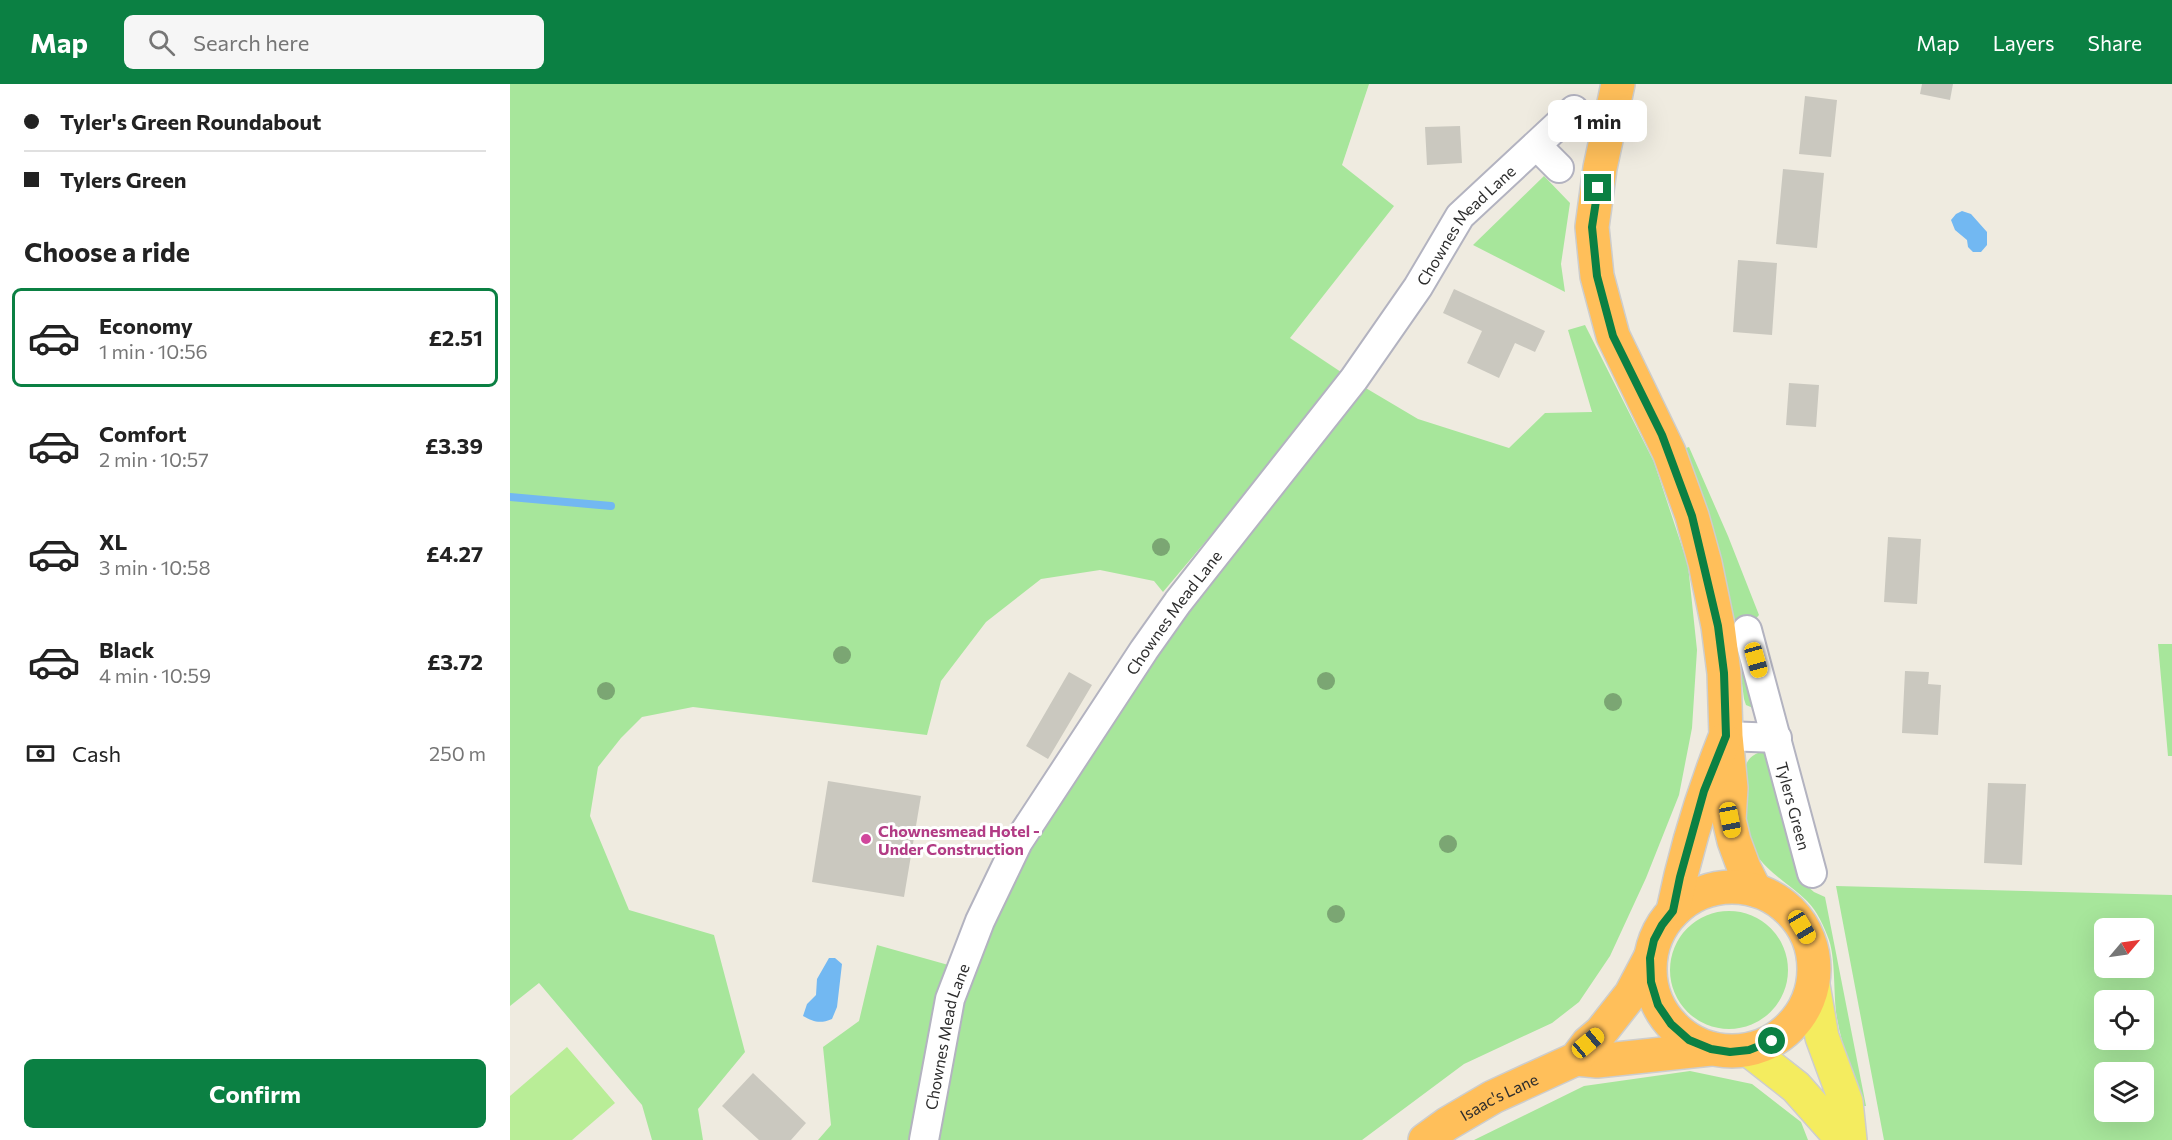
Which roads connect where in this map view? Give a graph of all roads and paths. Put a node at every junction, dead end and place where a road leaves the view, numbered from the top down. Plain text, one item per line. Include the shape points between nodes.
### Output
1 (1618, 84) edge
2 (1574, 110) dead end
3 (1538, 146) junction
4 (1560, 168) dead end
5 (1747, 630) dead end
6 (1726, 736) junction
7 (1777, 738) junction
8 (1812, 873) dead end
9 (1755, 890) junction
10 (1673, 911) junction
11 (1650, 958) junction
12 (1813, 985) junction
13 (1711, 1049) junction
14 (1749, 1050) junction
15 (1576, 1059) junction
16 (924, 1140) edge
17 (1425, 1140) edge
18 (1843, 1140) edge
19 (1850, 1140) edge

1 - 6 highway via 1592,227 1597,276 1613,336 1662,435 1692,516 1718,626
2 - 3 street, Chownes Mead Lane
3 - 4 street
3 - 16 street, Chownes Mead Lane via 1460,216 1418,287 1354,379 1144,650 1018,842 980,921 950,999
5 - 7 street, Tylers Green
6 - 7 street
6 - 9 highway via 1731,830
6 - 10 highway via 1704,791
7 - 8 street, Tylers Green
9 - 10 highway via 1733,886 1711,889 1691,897
9 - 12 highway via 1777,900 1804,930 1814,961
10 - 11 highway via 1654,940
11 - 13 highway via 1651,982 1658,1005 1689,1040
11 - 15 highway, Isaac's Lane via 1631,994
12 - 14 highway via 1791,1027 1772,1041
12 - 19 main road via 1822,1037 1846,1101
13 - 14 highway
13 - 15 highway, Isaac's Lane via 1597,1061
14 - 18 main road via 1796,1087
15 - 17 highway, Isaac's Lane via 1493,1097

